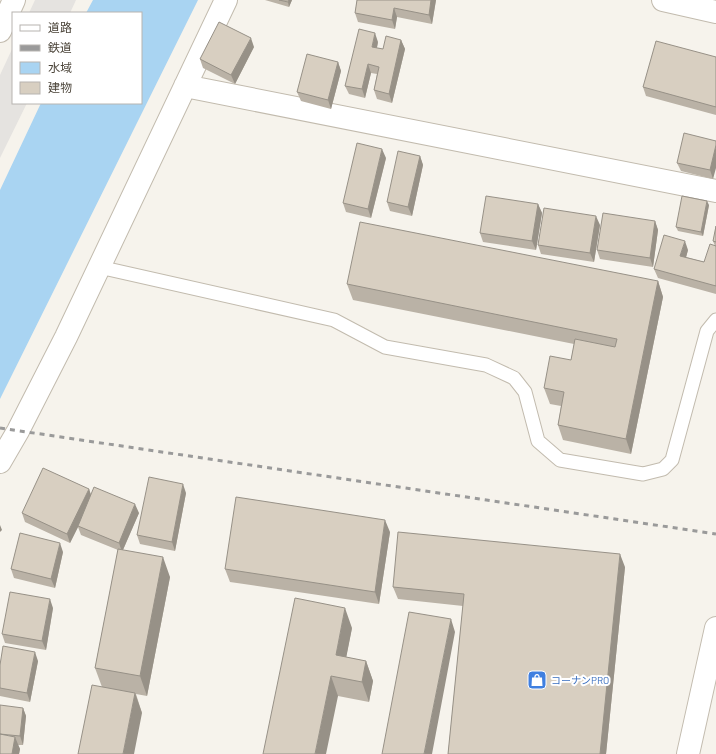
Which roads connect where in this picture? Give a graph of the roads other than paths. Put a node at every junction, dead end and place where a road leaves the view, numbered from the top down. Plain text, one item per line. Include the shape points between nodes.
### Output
1 (14, 0) edge
2 (226, 0) edge
3 (663, 0) edge
4 (716, 12) edge
5 (0, 31) edge
6 (185, 86) junction
7 (716, 191) edge
8 (99, 267) junction
9 (716, 320) edge
10 (0, 462) edge
11 (716, 628) edge
12 (688, 754) edge

1 - 5 street
2 - 6 street
3 - 4 street
6 - 7 street
6 - 8 street
8 - 9 lane via 334,320 385,347 486,366 514,378 525,392 538,441 560,460 643,474 663,469 672,460 707,332
8 - 10 street via 66,338
11 - 12 street

